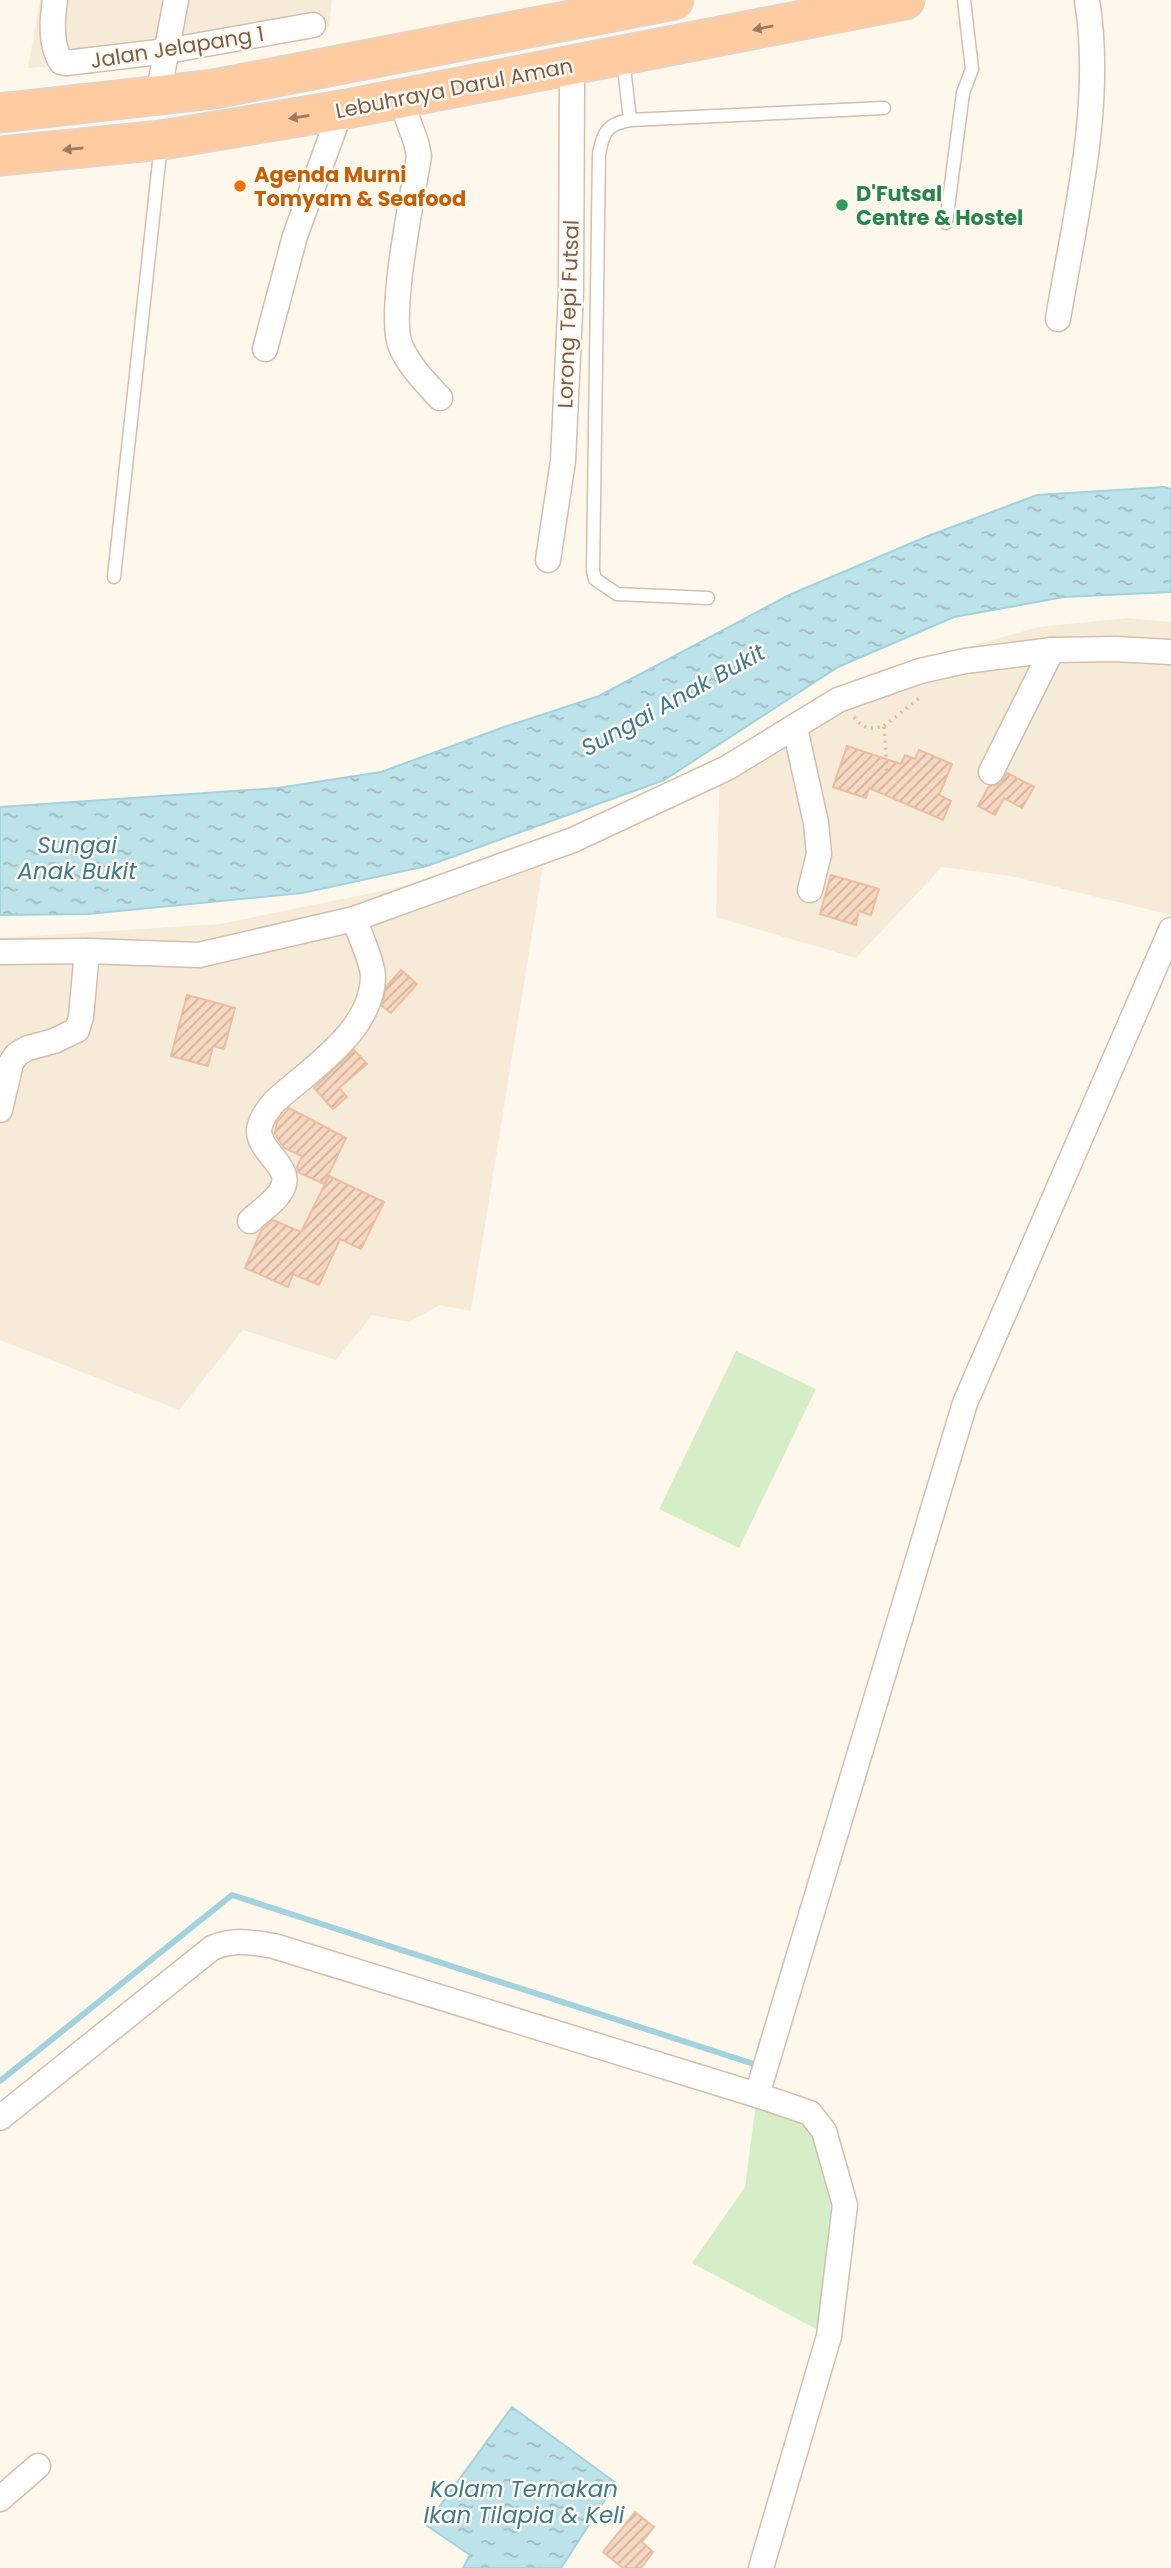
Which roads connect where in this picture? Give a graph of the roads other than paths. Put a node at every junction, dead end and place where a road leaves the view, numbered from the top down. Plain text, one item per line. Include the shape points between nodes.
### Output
1 (55, 0) edge
2 (176, 0) edge
3 (580, 0) edge
4 (674, 0) edge
5 (905, 0) edge
6 (964, 0) edge
7 (1087, 0) edge
8 (844, 6) edge
9 (313, 24) dead end
10 (167, 51) junction
11 (623, 55) junction
12 (569, 67) junction
13 (214, 89) junction
14 (158, 96) junction
15 (400, 98) junction
16 (884, 108) dead end
17 (341, 110) junction
18 (0, 113) edge
19 (630, 120) junction
20 (162, 140) junction
21 (0, 156) edge
22 (946, 223) dead end
23 (1058, 319) dead end
24 (265, 349) dead end
25 (440, 398) dead end
26 (548, 560) dead end
27 (114, 577) dead end
28 (708, 598) dead end
29 (1052, 650) junction
30 (1171, 652) edge
31 (795, 728) junction
32 (991, 772) dead end
33 (810, 890) dead end
34 (354, 919) junction
35 (1171, 930) edge
36 (87, 951) junction
37 (0, 952) edge
38 (0, 1110) edge
39 (250, 1221) dead end
40 (757, 2095) junction
41 (0, 2118) edge
42 (38, 2466) dead end
43 (0, 2499) edge
44 (761, 2568) edge

1 - 10 street, Jalan Jelapang 1 via 52,22 61,62
2 - 10 street
3 - 13 highway
4 - 13 highway
5 - 8 highway, Lebuhraya Darul Aman
6 - 22 lane via 972,69 963,93
7 - 23 street via 1093,80
8 -> 11 highway, Lebuhraya Darul Aman
9 - 10 street, Jalan Jelapang 1
10 - 14 street
11 - 12 highway, Lebuhraya Darul Aman
11 - 19 lane
12 - 15 highway, Lebuhraya Darul Aman
12 - 26 street, Lorong Tepi Futsal via 570,304 562,461
13 - 14 highway
14 - 18 highway
15 - 17 highway, Lebuhraya Darul Aman
15 - 25 street via 419,156 396,328 416,371
16 - 19 lane
17 -> 20 highway, Lebuhraya Darul Aman
17 - 24 street via 295,236
19 - 28 lane via 608,129 599,154 593,571 595,579 617,594
20 -> 21 highway, Lebuhraya Darul Aman
20 - 27 lane
29 - 30 street
29 - 31 street via 920,671 838,700
29 - 32 street
31 - 33 street via 819,854
31 - 34 street via 727,768 573,840
34 - 36 street via 199,955
34 - 39 street via 373,975 365,1015 265,1113 259,1134 281,1166 284,1185
35 - 40 street via 965,1403
36 - 37 street
36 - 38 street via 77,1030 17,1054
40 - 41 street via 274,1946 244,1941 212,1948
40 - 44 street via 810,2113 824,2131 845,2205 828,2336
42 - 43 street

